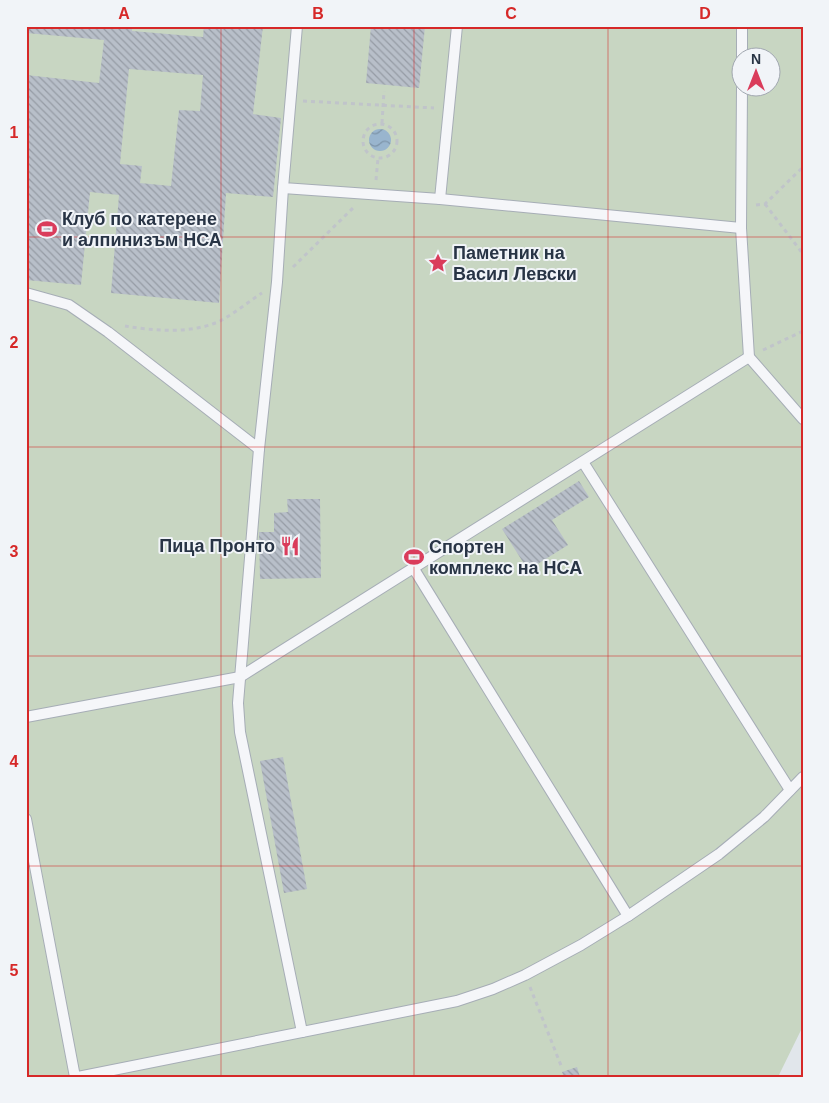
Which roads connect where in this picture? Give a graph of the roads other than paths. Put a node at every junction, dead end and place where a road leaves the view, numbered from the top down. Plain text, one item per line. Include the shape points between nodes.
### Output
1 (297, 26) edge
2 (457, 26) edge
3 (742, 26) edge
4 (742, 48) edge
5 (742, 98) edge
6 (283, 188) junction
7 (440, 199) junction
8 (741, 228) junction
9 (26, 292) edge
10 (749, 357) junction
11 (803, 419) edge
12 (259, 448) junction
13 (583, 462) junction
14 (414, 569) junction
15 (240, 677) junction
16 (26, 716) edge
17 (803, 777) edge
18 (790, 790) junction
19 (26, 820) edge
20 (628, 916) junction
21 (302, 1032) junction
22 (76, 1077) edge

1 - 6 lane
2 - 7 lane
3 - 4 lane
5 - 8 lane
6 - 7 lane
6 - 12 lane via 277,282
7 - 8 lane
8 - 10 lane
9 - 12 lane via 69,305
10 - 11 lane
10 - 13 lane
12 - 15 lane
13 - 14 lane
13 - 18 lane
14 - 15 lane
14 - 20 lane
15 - 16 lane
15 - 21 lane via 240,732
17 - 18 lane
18 - 20 lane via 764,817 719,854
19 - 22 lane
20 - 21 lane via 581,946 494,989 457,1001
21 - 22 lane

